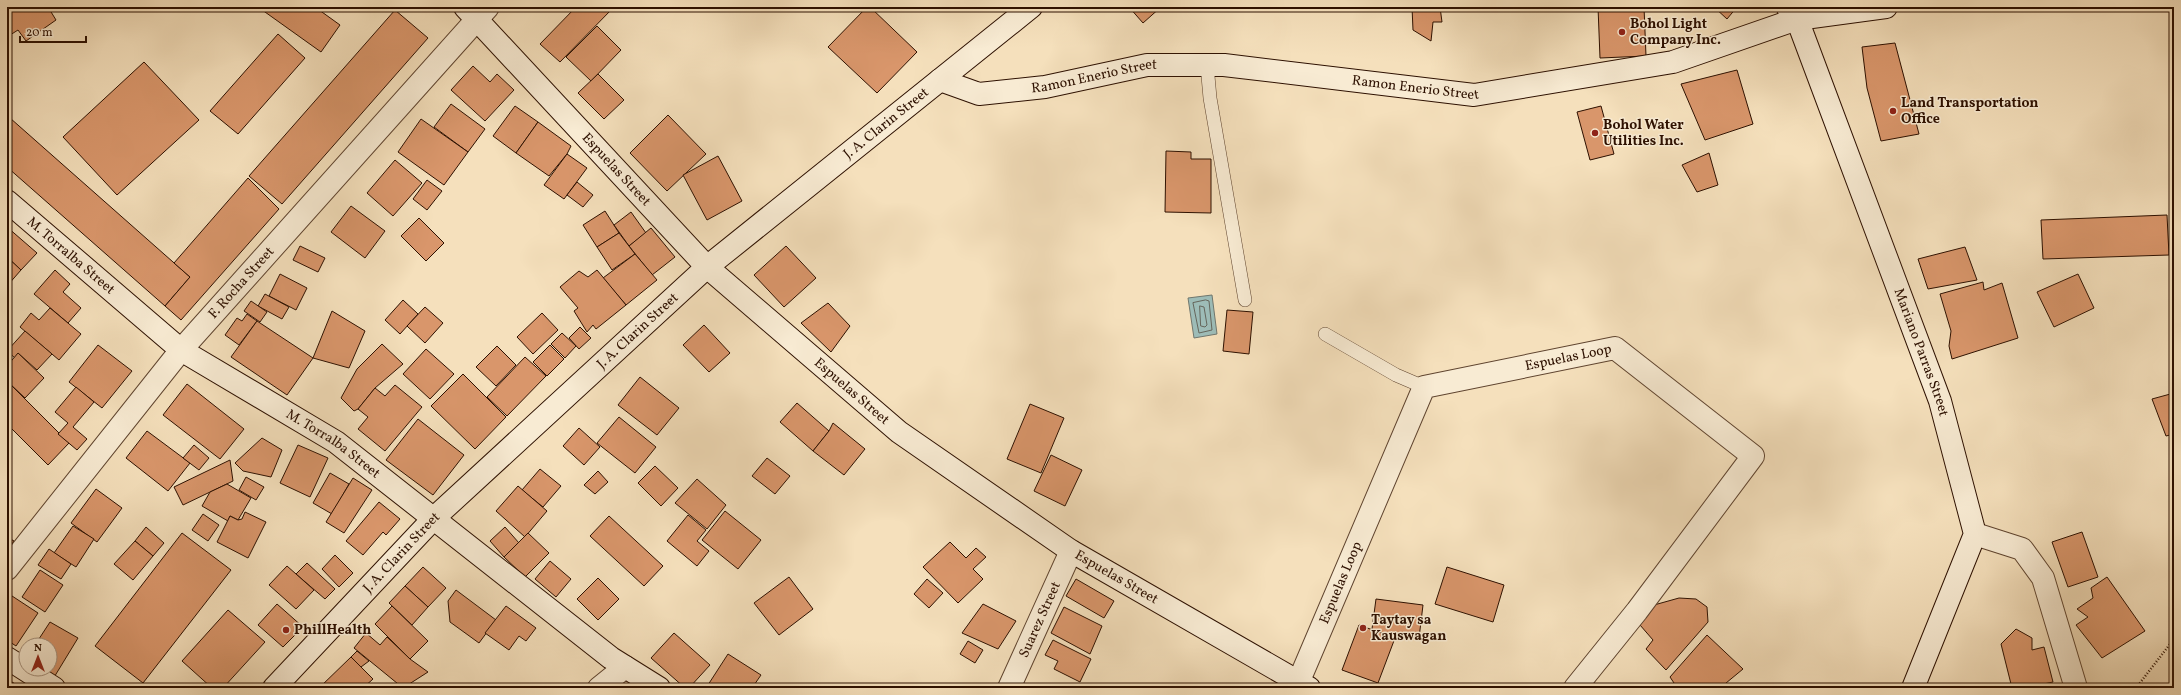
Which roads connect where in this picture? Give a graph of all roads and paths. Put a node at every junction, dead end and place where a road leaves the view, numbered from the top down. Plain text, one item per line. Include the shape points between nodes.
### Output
1 (1031, 7) edge
2 (1886, 7) edge
3 (477, 11) edge
4 (1792, 13) edge
5 (1207, 65) junction
6 (940, 80) junction
7 (7, 200) edge
8 (708, 267) junction
9 (1245, 300) dead end
10 (1325, 334) dead end
11 (181, 350) junction
12 (1424, 387) junction
13 (434, 518) junction
14 (1975, 534) junction
15 (1071, 551) junction
16 (7, 569) edge
17 (2174, 639) edge
18 (7, 658) edge
19 (625, 667) junction
20 (1303, 685) edge
21 (54, 688) edge
22 (274, 688) edge
23 (599, 688) edge
24 (659, 688) edge
25 (1009, 688) edge
26 (1575, 688) edge
27 (1913, 688) edge
28 (2076, 688) edge
29 (2136, 688) edge

1 - 6 street, J. A. Clarin Street
2 - 4 street, Ramon Enerio Street
3 - 8 street, Espuelas Street
3 - 11 street, F. Rocha Street
4 - 5 street, Ramon Enerio Street via 1673,62 1474,95
4 - 14 street, Mariano Parras Street via 1940,401
5 - 6 street, Ramon Enerio Street via 1147,65 1045,87 979,94
5 - 9 lane via 1210,98
6 - 8 street, J. A. Clarin Street
7 - 11 street, M. Torralba Street
8 - 13 street, J. A. Clarin Street
8 - 15 street, Espuelas Street via 899,432
10 - 12 lane via 1396,375
11 - 13 street, M. Torralba Street via 336,442
11 - 16 street, F. Rocha Street
12 - 20 street, Espuelas Loop
12 - 26 street, Espuelas Loop via 1615,348 1753,456 1637,611
13 - 19 street, M. Torralba Street
13 - 22 street, J. A. Clarin Street
14 - 27 street
14 - 28 street via 2022,548 2043,578
15 - 20 street, Espuelas Street
15 - 25 street, Suarez Street
17 - 29 path
18 - 21 street
19 - 23 street
19 - 24 street, M. Torralba Street

